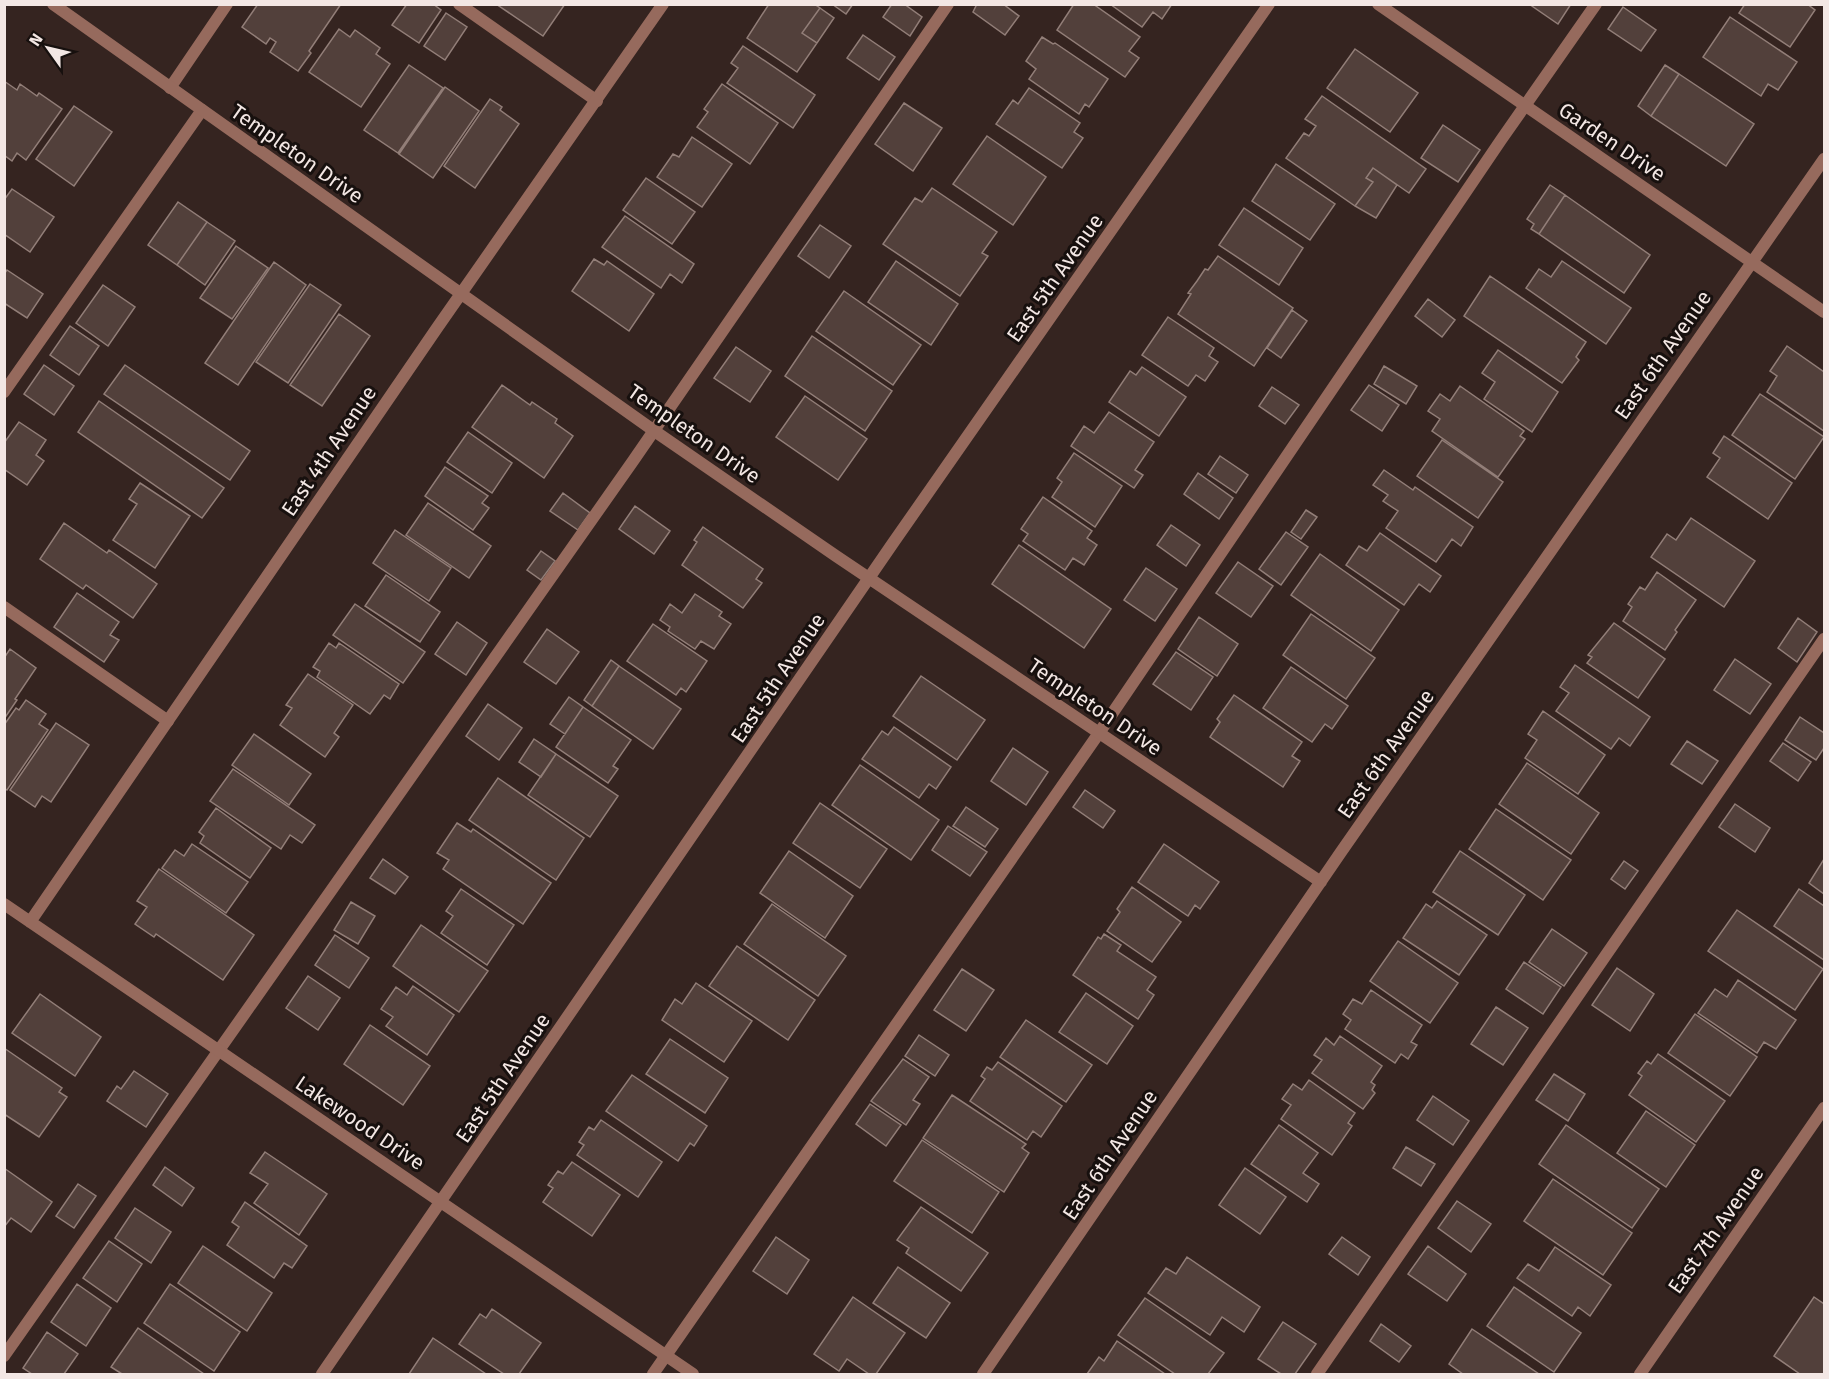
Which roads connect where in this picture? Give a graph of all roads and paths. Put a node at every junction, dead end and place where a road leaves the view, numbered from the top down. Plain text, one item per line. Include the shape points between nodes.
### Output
1 (53, 4) edge
2 (227, 4) edge
3 (459, 4) edge
4 (663, 4) edge
5 (948, 4) edge
6 (1269, 4) edge
7 (1378, 4) edge
8 (1596, 4) edge
9 (170, 88) junction
10 (597, 101) junction
11 (1525, 107) junction
12 (202, 110) junction
13 (1824, 159) edge
14 (1753, 261) junction
15 (461, 294) junction
16 (1824, 312) edge
17 (4, 392) edge
18 (654, 430) junction
19 (869, 579) junction
20 (4, 607) edge
21 (1824, 639) edge
22 (168, 722) junction
23 (1099, 733) junction
24 (1321, 882) junction
25 (4, 904) edge
26 (30, 922) junction
27 (218, 1050) junction
28 (1824, 1108) edge
29 (442, 1201) junction
30 (4, 1356) edge
31 (666, 1356) junction
32 (321, 1374) edge
33 (653, 1374) edge
34 (693, 1374) edge
35 (983, 1374) edge
36 (1317, 1374) edge
37 (1640, 1374) edge

1 - 9 street, Templeton Drive
2 - 9 street
3 - 10 street
4 - 10 street, East 4th Avenue
5 - 18 street
6 - 19 street, East 5th Avenue
7 - 11 street, Garden Drive
8 - 11 street
9 - 12 street, Templeton Drive
10 - 15 street, East 4th Avenue
11 - 14 street, Garden Drive
11 - 23 street
12 - 15 street, Templeton Drive
12 - 17 street
13 - 14 street, East 6th Avenue
14 - 16 street, Garden Drive
14 - 24 street, East 6th Avenue
15 - 18 street, Templeton Drive
15 - 22 street, East 4th Avenue
18 - 19 street, Templeton Drive
18 - 27 street
19 - 23 street, Templeton Drive
19 - 29 street, East 5th Avenue
20 - 22 street
21 - 36 street
22 - 26 street, East 4th Avenue
23 - 24 street, Templeton Drive
23 - 31 street
24 - 35 street, East 6th Avenue
25 - 26 street, Lakewood Drive
26 - 27 street, Lakewood Drive
27 - 29 street, Lakewood Drive
27 - 30 street
28 - 37 street, East 7th Avenue
29 - 31 street, Lakewood Drive
29 - 32 street, East 5th Avenue
31 - 33 street
31 - 34 street, Lakewood Drive

